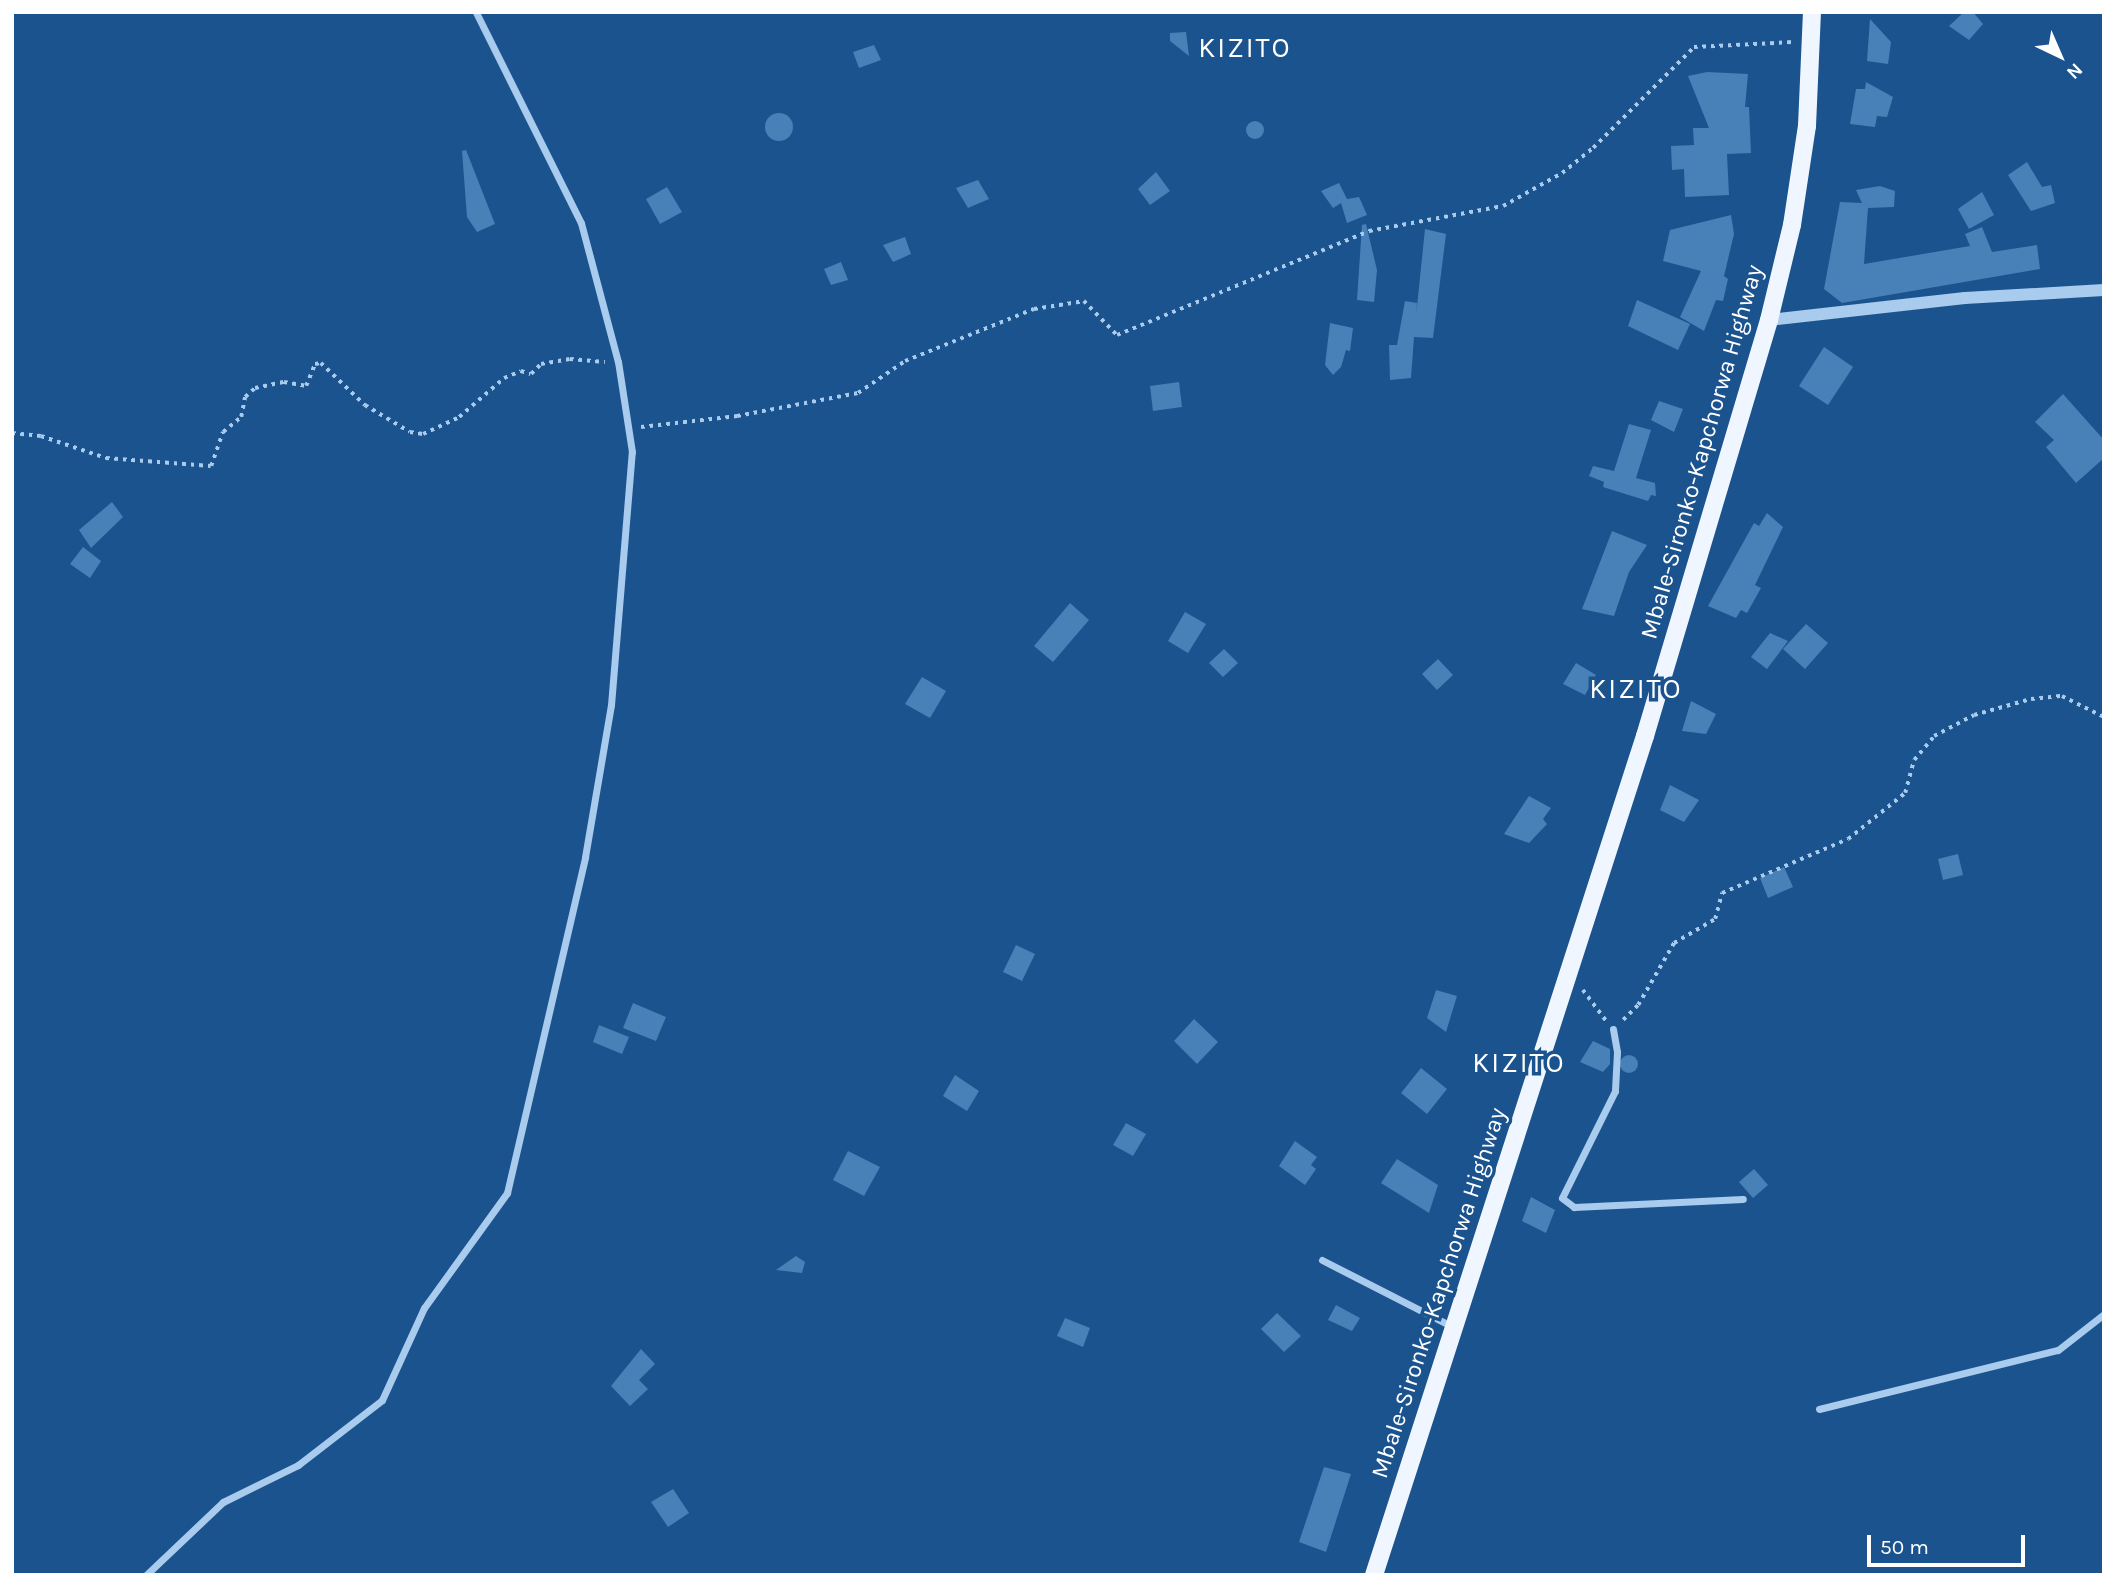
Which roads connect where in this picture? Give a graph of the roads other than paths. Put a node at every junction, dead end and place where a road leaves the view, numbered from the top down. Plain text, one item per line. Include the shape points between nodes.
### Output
1 (476, 12) edge
2 (1812, 12) edge
3 (2104, 290) edge
4 (1769, 320) junction
5 (1613, 1029) road end
6 (1743, 1199) dead end
7 (1322, 1260) dead end
8 (2104, 1314) edge
9 (1454, 1327) junction
10 (1819, 1409) dead end
11 (146, 1575) edge
12 (1374, 1575) edge

1 - 11 street via 582,223 618,362 632,452 611,705 585,857 507,1193 424,1308 382,1400 298,1465 223,1502
2 - 4 main road, Mbale-Sironko-Kapchorwa Highway via 1807,126 1792,226
3 - 4 street via 1965,298
4 - 9 main road, Mbale-Sironko-Kapchorwa Highway via 1569,972
5 - 6 street via 1618,1052 1615,1091 1562,1198 1574,1207
7 - 9 street
8 - 10 street via 2058,1350
9 - 12 main road, Mbale-Sironko-Kapchorwa Highway

